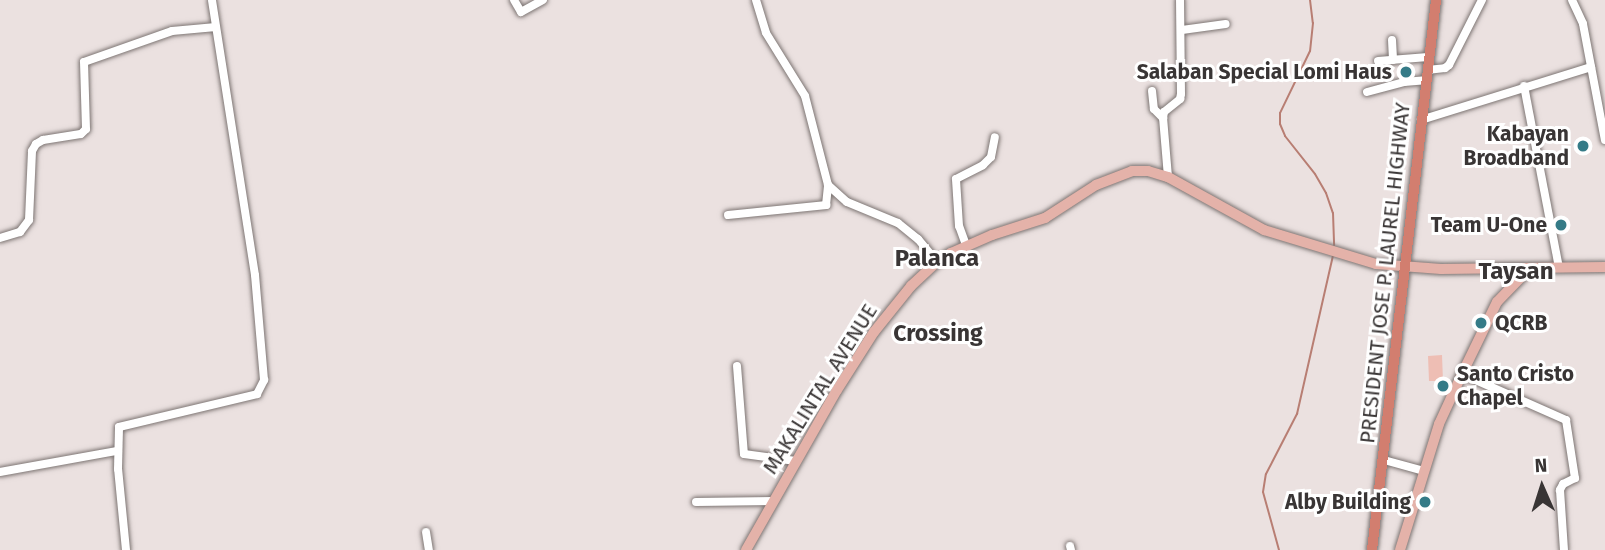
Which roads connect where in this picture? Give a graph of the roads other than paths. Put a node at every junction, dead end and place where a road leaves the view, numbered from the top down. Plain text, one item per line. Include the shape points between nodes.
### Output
1 (212, 0) edge
2 (514, 0) edge
3 (543, 0) edge
4 (756, 0) edge
5 (1180, 0) edge
6 (1436, 0) edge
7 (1482, 0) edge
8 (1572, 0) edge
9 (1226, 24) dead end
10 (215, 27) junction
11 (1182, 30) junction
12 (1392, 40) dead end
13 (1428, 57) junction
14 (1393, 60) junction
15 (1378, 61) dead end
16 (1591, 67) junction
17 (1426, 75) junction
18 (1524, 86) junction
19 (1152, 90) dead end
20 (1367, 92) dead end
21 (1163, 118) junction
22 (1421, 120) junction
23 (995, 137) dead end
24 (1605, 140) edge
25 (1168, 177) junction
26 (828, 185) junction
27 (727, 215) dead end
28 (0, 238) edge
29 (966, 245) junction
30 (936, 261) junction
31 (1605, 267) edge
32 (1403, 268) junction
33 (1529, 268) junction
34 (1559, 268) junction
35 (737, 366) dead end
36 (1462, 374) junction
37 (117, 452) junction
38 (1384, 460) junction
39 (796, 461) junction
40 (1424, 471) junction
41 (0, 472) edge
42 (774, 501) junction
43 (696, 502) dead end
44 (425, 532) dead end
45 (126, 550) edge
46 (429, 550) edge
47 (746, 550) edge
48 (1372, 550) edge
49 (1400, 550) edge
50 (1564, 550) edge

1 - 10 street
2 - 3 street via 521,12
4 - 26 street via 766,33 806,96
5 - 11 street
6 - 13 highway, PRESIDENT JOSE P. LAUREL HIGHWAY
7 - 17 street via 1449,65
8 - 16 street via 1583,24
9 - 11 street
10 - 28 street via 172,31 84,62 86,130 36,144 29,220 20,232
10 - 37 street via 255,275 262,388 257,394 119,426
11 - 21 street via 1180,99
12 - 14 street
13 - 14 street
13 - 17 highway, PRESIDENT JOSE P. LAUREL HIGHWAY
14 - 15 street
16 - 18 street
16 - 24 street
17 - 20 street
17 - 22 highway, PRESIDENT JOSE P. LAUREL HIGHWAY
18 - 22 street
18 - 34 street
19 - 21 street via 1154,109
21 - 25 street
22 - 32 highway, PRESIDENT JOSE P. LAUREL HIGHWAY
23 - 29 street via 991,157 956,179 959,226
25 - 29 main road, MAKALINTAL AVENUE via 1132,171 1096,185 1045,218
25 - 32 main road, MAKALINTAL AVENUE via 1241,220 1324,250
26 - 27 street via 826,205
26 - 30 street via 846,201 898,223
29 - 30 main road, MAKALINTAL AVENUE
30 - 39 main road, MAKALINTAL AVENUE via 874,332
31 - 34 main road, MAKALINTAL AVENUE
32 - 33 main road, MAKALINTAL AVENUE
32 - 38 highway, PRESIDENT JOSE P. LAUREL HIGHWAY
33 - 34 main road, MAKALINTAL AVENUE
33 - 36 main road via 1497,302
35 - 39 street via 744,454
36 - 40 main road
36 - 50 street via 1566,420 1575,478 1560,490
37 - 41 street
37 - 45 street
38 - 40 street
38 - 48 highway, PRESIDENT JOSE P. LAUREL HIGHWAY
39 - 42 main road, MAKALINTAL AVENUE
40 - 49 main road
42 - 43 street
42 - 47 main road, MAKALINTAL AVENUE
44 - 46 street

